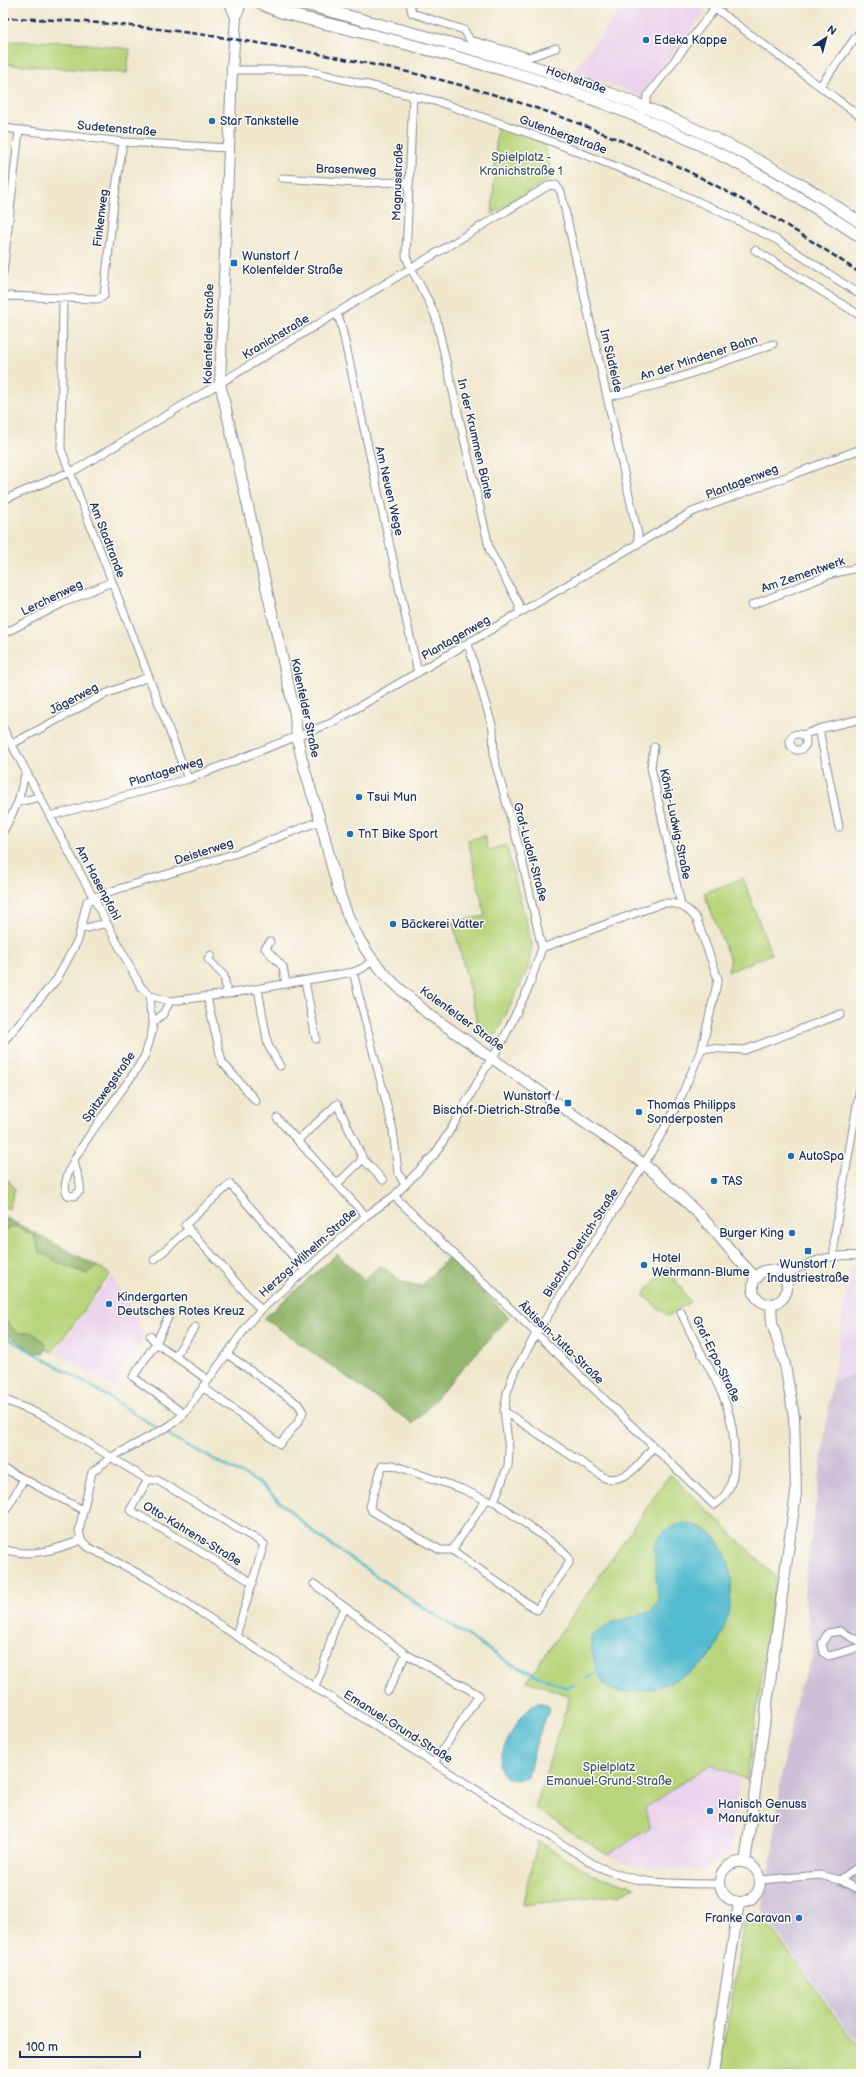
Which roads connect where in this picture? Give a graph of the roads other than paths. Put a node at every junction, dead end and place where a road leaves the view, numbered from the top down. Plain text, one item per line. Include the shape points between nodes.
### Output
1 (230, 3) edge
2 (241, 3) edge
3 (260, 3) edge
4 (301, 3) edge
5 (410, 3) edge
6 (712, 5) edge
7 (236, 17) junction
8 (861, 30) edge
9 (556, 48) dead end
10 (232, 70) junction
11 (820, 86) junction
12 (412, 95) junction
13 (643, 112) junction
14 (861, 117) edge
15 (3, 128) edge
16 (19, 130) junction
17 (123, 142) junction
18 (229, 148) junction
19 (282, 178) dead end
20 (409, 182) junction
21 (556, 186) joint
22 (861, 223) edge
23 (861, 237) edge
24 (755, 250) dead end
25 (410, 269) junction
26 (3, 273) edge
27 (861, 295) edge
28 (3, 296) edge
29 (63, 298) junction
30 (336, 314) junction
31 (861, 316) edge
32 (773, 344) dead end
33 (220, 383) junction
34 (607, 396) junction
35 (861, 449) edge
36 (69, 473) junction
37 (3, 500) edge
38 (638, 543) junction
39 (861, 567) edge
40 (111, 582) junction
41 (752, 605) dead end
42 (519, 613) junction
43 (3, 634) edge
44 (468, 644) junction
45 (418, 673) junction
46 (148, 677) junction
47 (861, 719) edge
48 (3, 728) edge
49 (819, 729) junction
50 (803, 735) dead end
51 (296, 737) junction
52 (12, 744) junction
53 (654, 747) dead end
54 (26, 771) junction
55 (188, 779) junction
56 (40, 797) junction
57 (18, 802) junction
58 (50, 816) junction
59 (320, 821) junction
60 (839, 826) dead end
61 (3, 832) edge
62 (93, 897) junction
63 (681, 906) junction
64 (107, 924) junction
65 (82, 929) junction
66 (270, 942) dead end
67 (542, 948) junction
68 (211, 955) dead end
69 (373, 960) junction
70 (353, 972) junction
71 (305, 981) junction
72 (286, 984) junction
73 (258, 989) junction
74 (227, 994) junction
75 (151, 996) junction
76 (207, 997) junction
77 (170, 1001) junction
78 (842, 1014) dead end
79 (154, 1022) junction
80 (316, 1038) dead end
81 (3, 1042) edge
82 (702, 1048) junction
83 (492, 1058) junction
84 (280, 1066) dead end
85 (861, 1082) edge
86 (256, 1101) dead end
87 (277, 1118) dead end
88 (298, 1140) junction
89 (363, 1159) junction
90 (74, 1160) dead end
91 (644, 1164) junction
92 (382, 1180) dead end
93 (337, 1184) junction
94 (405, 1185) junction
95 (394, 1196) junction
96 (366, 1216) junction
97 (189, 1229) junction
98 (834, 1255) junction
99 (861, 1256) edge
100 (154, 1260) dead end
101 (305, 1270) junction
102 (783, 1277) junction
103 (756, 1278) junction
104 (771, 1304) junction
105 (261, 1310) junction
106 (681, 1312) dead end
107 (169, 1316) dead end
108 (195, 1327) dead end
109 (536, 1334) junction
110 (150, 1336) dead end
111 (156, 1343) junction
112 (226, 1354) junction
113 (175, 1356) junction
114 (208, 1380) junction
115 (203, 1387) junction
116 (3, 1399) edge
117 (504, 1411) junction
118 (184, 1414) junction
119 (653, 1447) junction
120 (112, 1457) junction
121 (3, 1468) edge
122 (24, 1479) junction
123 (148, 1480) junction
124 (486, 1500) junction
125 (494, 1501) junction
126 (714, 1505) joint
127 (6, 1510) dead end
128 (83, 1510) junction
129 (81, 1540) junction
130 (3, 1549) edge
131 (452, 1550) junction
132 (253, 1582) junction
133 (314, 1584) dead end
134 (346, 1608) junction
135 (236, 1636) junction
136 (861, 1642) edge
137 (861, 1647) edge
138 (406, 1654) junction
139 (314, 1687) junction
140 (388, 1691) dead end
141 (434, 1763) junction
142 (745, 1863) junction
143 (861, 1868) edge
144 (760, 1880) junction
145 (840, 1880) junction
146 (721, 1884) junction
147 (860, 1891) edge
148 (739, 1902) junction
149 (712, 2074) edge

1 - 7 main road
2 - 7 main road, Kolenfelder Straße
3 - 13 main road, Hochstraße via 494,67
4 - 13 main road, Hochstraße via 561,75
5 - 9 street via 412,13 464,30 470,40 529,56
6 - 11 street
6 - 13 street via 648,95
7 - 10 main road, Kolenfelder Straße
8 - 11 street
10 - 12 street, Gutenbergstraße via 305,70
10 - 18 main road, Kolenfelder Straße
11 - 14 street
12 - 20 street, Magnusstraße
12 - 27 street, Gutenbergstraße via 545,139 655,182 777,240
13 - 22 main road, Hochstraße via 761,162
13 - 23 main road, Hochstraße via 794,194
15 - 16 street, Sudetenstraße
16 - 17 street, Sudetenstraße
16 - 26 street
17 - 18 street, Sudetenstraße
17 - 29 street, Finkenweg via 104,296 98,299
18 - 33 main road, Kolenfelder Straße
19 - 20 street, Brasenweg via 357,183
20 - 25 street, Magnusstraße via 406,256
21 - 25 street, Kranichstraße via 548,186
21 - 34 street, Im Südfelde via 561,192
24 - 31 street
25 - 30 street, Kranichstraße
25 - 42 street, In der Krummen Bünte via 430,302 436,318 490,551 519,604
28 - 29 street
29 - 36 street, Am Stadtrande via 61,449
30 - 33 street, Kranichstraße
30 - 45 street, Am Neuen Wege via 341,324
32 - 34 street, An der Mindener Bahn via 664,383
33 - 36 street, Kranichstraße
33 - 51 main road, Kolenfelder Straße via 295,714
34 - 38 street, Im Südfelde
35 - 38 street, Plantagenweg via 692,512
36 - 37 street, Kranichstraße
36 - 40 street, Am Stadtrande
38 - 42 street, Plantagenweg
39 - 41 street, Am Zementwerk via 831,574
40 - 43 street, Lerchenweg
40 - 46 street, Am Stadtrande
42 - 44 street, Plantagenweg
44 - 45 street, Plantagenweg
44 - 67 street, Graf-Ludolf-Straße via 493,730 494,758 520,851
45 - 51 street, Plantagenweg via 331,723
46 - 52 street, Jägerweg via 103,695
46 - 55 street, Am Stadtrande
47 - 49 street
48 - 52 street, Am Hasenpfahl
49 - 50 street
49 - 60 street
51 - 55 street, Plantagenweg
51 - 59 main road, Kolenfelder Straße
52 - 54 street, Am Hasenpfahl
53 - 63 street, König-Ludwig-Straße via 651,767
54 - 56 street, Am Hasenpfahl
54 - 57 street
55 - 58 street, Plantagenweg
56 - 57 street
56 - 58 street, Am Hasenpfahl
57 - 61 street
58 - 62 street, Am Hasenpfahl
59 - 62 street, Deisterweg via 237,853
59 - 69 main road, Kolenfelder Straße via 348,913 361,943
62 - 64 street, Am Hasenpfahl
62 - 65 street via 87,901
63 - 67 street via 663,903
63 - 82 street via 697,920 718,979
64 - 65 street
64 - 75 street, Am Hasenpfahl via 141,987
65 - 81 street via 57,979
66 - 72 street via 265,948 283,967
67 - 83 street via 528,989
68 - 74 street via 208,959 224,976
69 - 70 street
69 - 83 main road, Kolenfelder Straße via 397,986 428,1013
70 - 71 street
70 - 94 street via 393,1130 398,1172
71 - 72 street
71 - 80 street
72 - 73 street
73 - 74 street
73 - 84 street via 268,1045
74 - 76 street
75 - 77 street
75 - 79 street, Spitzwegstraße via 150,1009
76 - 77 street
76 - 86 street via 222,1062
77 - 79 street, Spitzwegstraße via 163,1014
78 - 82 street via 745,1050
79 - 90 street, Spitzwegstraße via 140,1066 92,1130
82 - 91 street via 677,1106
83 - 91 main road, Kolenfelder Straße
83 - 94 street, Herzog-Wilhelm-Straße via 434,1154
85 - 98 street via 834,1239
87 - 88 street
88 - 89 street via 337,1104
88 - 93 street
89 - 92 street
89 - 93 street
91 - 103 main road, Kolenfelder Straße via 705,1221
91 - 109 street, Bischof-Dietrich-Straße
93 - 96 street
94 - 95 street, Herzog-Wilhelm-Straße
95 - 96 street, Herzog-Wilhelm-Straße
95 - 109 street, Äbtissin-Jutta-Straße
96 - 101 street, Herzog-Wilhelm-Straße
97 - 100 street
97 - 101 street via 185,1225 230,1184
97 - 105 street
98 - 99 street
98 - 102 street via 812,1261
101 - 105 street, Herzog-Wilhelm-Straße
102 - 103 main road via 775,1271 770,1271
102 - 104 main road via 787,1292 781,1301
103 - 104 main road via 754,1288 757,1298
104 - 142 main road via 772,1323 785,1364 794,1417 796,1492
105 - 112 street, Herzog-Wilhelm-Straße
106 - 126 street, Graf-Erpo-Straße via 697,1348 721,1390 734,1431 733,1472 729,1489 723,1499
107 - 111 street
108 - 113 street
109 - 117 street, Bischof-Dietrich-Straße via 513,1375
109 - 119 street, Äbtissin-Jutta-Straße
110 - 111 street
111 - 113 street
111 - 118 street via 133,1377
112 - 114 street, Herzog-Wilhelm-Straße
112 - 115 street via 298,1404 303,1412 299,1421 280,1444
113 - 114 street
114 - 115 street, Herzog-Wilhelm-Straße
115 - 118 street, Herzog-Wilhelm-Straße
116 - 120 street, Otto-Kahrens-Straße via 46,1417
117 - 119 street via 605,1478 612,1479 628,1474 640,1464
117 - 125 street, Bischof-Dietrich-Straße via 509,1450 508,1466
118 - 120 street, Herzog-Wilhelm-Straße via 167,1428
119 - 126 street, Äbtissin-Jutta-Straße
120 - 123 street, Otto-Kahrens-Straße
120 - 128 street, Herzog-Wilhelm-Straße via 92,1472
121 - 122 street
122 - 127 street
122 - 128 street
123 - 132 street, Otto-Kahrens-Straße via 158,1480 264,1544
123 - 132 street, Otto-Kahrens-Straße via 130,1510
124 - 125 street
124 - 131 street
124 - 131 street via 393,1465 382,1466 370,1506 372,1511 440,1550
125 - 131 street via 558,1547 569,1558 569,1563 537,1610
128 - 129 street, Herzog-Wilhelm-Straße via 79,1530
129 - 130 street via 51,1551 20,1553
129 - 135 street, Emanuel-Grund-Straße via 88,1547 153,1581
132 - 135 street, Otto-Kahrens-Straße
133 - 134 street
134 - 138 street
134 - 139 street via 338,1617 322,1675
135 - 139 street, Emanuel-Grund-Straße
136 - 137 street via 840,1631 828,1633 822,1643 824,1653 829,1656
138 - 140 street
138 - 141 street via 479,1695
139 - 141 street, Emanuel-Grund-Straße
141 - 146 street, Emanuel-Grund-Straße via 584,1859 611,1873 644,1882
142 - 144 main road via 755,1869
142 - 146 main road via 739,1862 728,1867 721,1877
143 - 145 street via 855,1869
144 - 145 street via 820,1874
144 - 148 main road via 757,1893 746,1901
145 - 147 street
146 - 148 main road via 725,1894
148 - 149 main road

